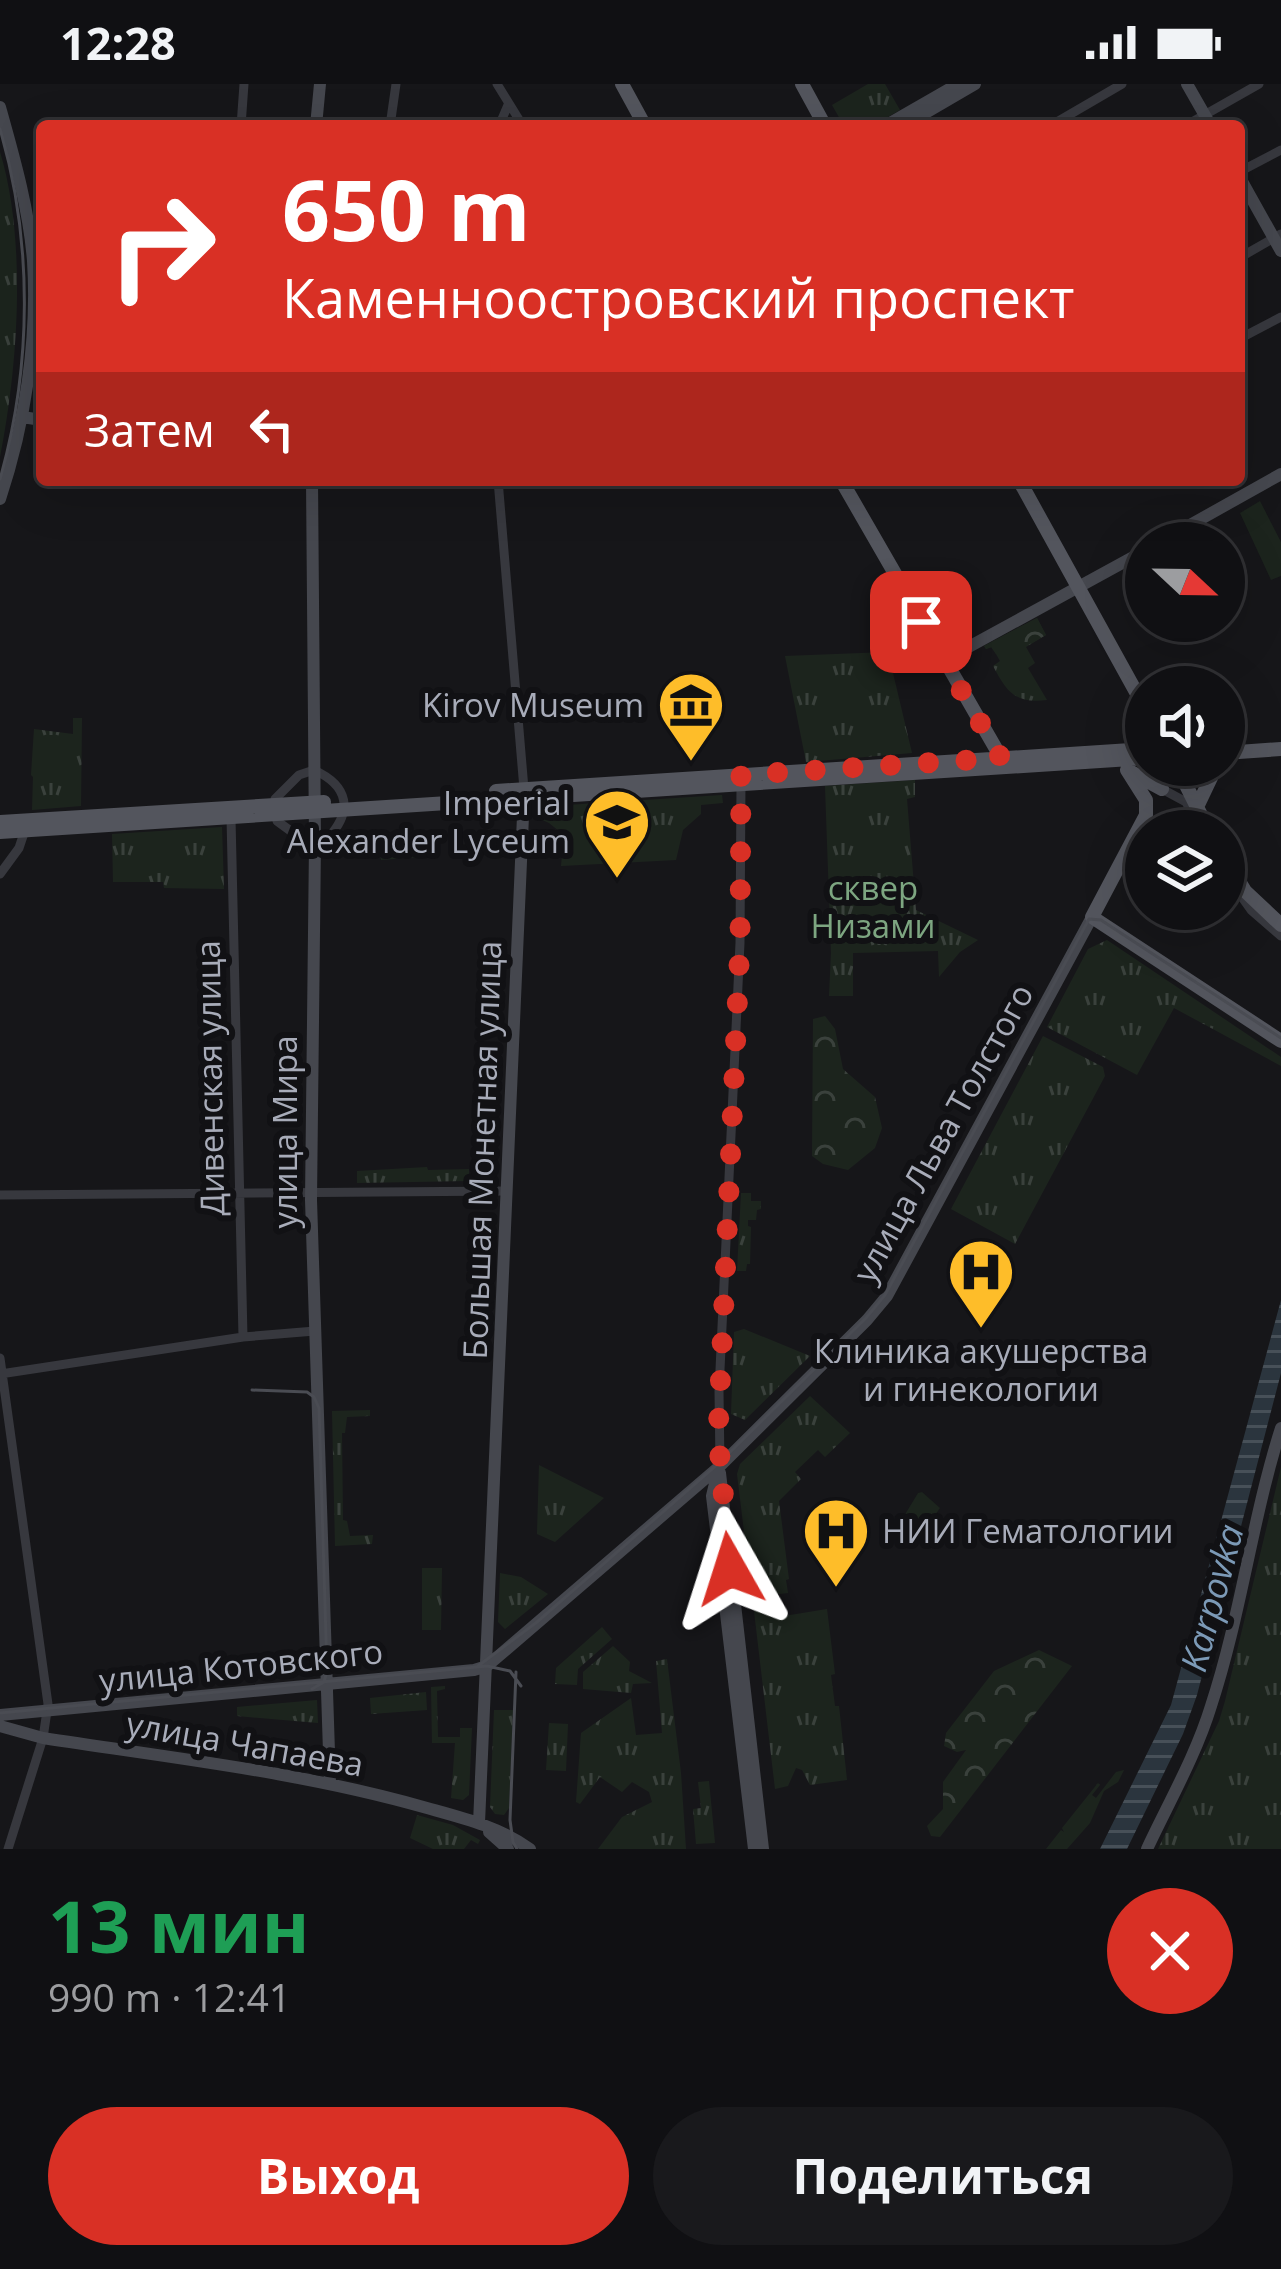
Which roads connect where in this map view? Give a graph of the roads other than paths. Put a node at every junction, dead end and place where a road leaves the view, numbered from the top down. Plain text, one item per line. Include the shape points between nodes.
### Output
1 (244, 84) edge
2 (320, 84) edge
3 (396, 84) edge
4 (497, 84) edge
5 (622, 84) edge
6 (802, 84) edge
7 (958, 84) edge
8 (976, 84) edge
9 (1122, 84) edge
10 (1187, 84) edge
11 (1259, 84) edge
12 (508, 106) junction
13 (0, 107) edge
14 (241, 120) edge
15 (317, 120) edge
16 (391, 120) edge
17 (502, 120) edge
18 (518, 120) edge
19 (642, 120) edge
20 (822, 120) edge
21 (895, 120) edge
22 (913, 120) edge
23 (1060, 120) edge
24 (1208, 120) edge
25 (1281, 150) edge
26 (1245, 171) edge
27 (1245, 184) edge
28 (1279, 241) edge
29 (36, 254) edge
30 (1245, 255) edge
31 (36, 273) edge
32 (1281, 317) edge
33 (1245, 336) edge
34 (22, 418) junction
35 (36, 419) edge
36 (1281, 474) edge
37 (312, 486) edge
38 (498, 486) edge
39 (844, 486) edge
40 (1022, 486) edge
41 (0, 499) edge
42 (1195, 522) edge
43 (1125, 561) edge
44 (1078, 587) junction
45 (943, 661) junction
46 (1125, 672) edge
47 (1281, 744) edge
48 (1245, 747) edge
49 (1125, 751) edge
50 (1125, 760) edge
51 (1108, 761) junction
52 (1004, 762) junction
53 (1125, 769) edge
54 (314, 770) junction
55 (741, 780) junction
56 (1137, 786) edge
57 (1166, 786) edge
58 (1186, 786) edge
59 (1207, 786) edge
60 (1159, 787) joint
61 (524, 794) junction
62 (344, 805) junction
63 (314, 807) junction
64 (1197, 807) junction
65 (275, 810) junction
66 (1191, 810) edge
67 (1198, 810) edge
68 (231, 818) junction
69 (0, 821) edge
70 (25, 830) junction
71 (0, 832) edge
72 (315, 843) junction
73 (0, 874) edge
74 (1245, 888) edge
75 (1245, 902) edge
76 (1092, 917) junction
77 (1281, 926) edge
78 (1281, 936) edge
79 (1281, 1041) edge
80 (507, 1191) junction
81 (241, 1192) junction
82 (311, 1192) junction
83 (0, 1195) edge
84 (315, 1331) junction
85 (243, 1337) junction
86 (0, 1358) edge
87 (1, 1374) edge
88 (1281, 1428) edge
89 (720, 1466) junction
90 (487, 1666) junction
91 (326, 1685) junction
92 (48, 1712) junction
93 (0, 1714) edge
94 (0, 1726) edge
95 (43, 1738) junction
96 (330, 1783) junction
97 (479, 1823) junction
98 (8, 1849) edge
99 (508, 1849) edge
100 (530, 1849) edge
101 (754, 1849) edge
102 (763, 1849) edge
103 (1147, 1849) edge

1 - 14 street
2 - 15 street
3 - 16 street
4 - 12 street
5 - 19 main road
6 - 20 main road
7 - 21 street
8 - 22 street
9 - 23 street
10 - 24 street
11 - 24 street
12 - 17 street
12 - 18 street
13 - 29 street
25 - 26 street
27 - 28 street
28 - 30 street
31 - 34 street
32 - 33 street
34 - 35 street
34 - 41 street
36 - 42 street
37 - 54 street, улица Мира
38 - 61 street, Большая Монетная улица
39 - 45 main road
40 - 44 main road
43 - 44 street
44 - 45 street
44 - 46 main road
45 - 52 main road
47 - 48 main road
49 - 52 main road
50 - 51 main road
51 - 52 main road
51 - 53 main road
52 - 55 main road
54 - 62 street
54 - 63 street, улица Мира
54 - 65 street via 278,794
55 - 61 main road
55 - 89 street
56 - 76 main road, улица Льва Толстого via 1148,809 1144,822
57 - 60 main road
58 - 64 main road
59 - 64 main road
60 - 66 street
61 - 62 main road
61 - 80 street, Большая Монетная улица
62 - 63 main road
62 - 72 street via 341,824
63 - 65 main road
63 - 72 street, улица Мира
64 - 67 main road
65 - 68 main road
65 - 69 main road
65 - 72 street via 280,826
68 - 70 main road
68 - 81 street, Дивенская улица
70 - 71 main road
70 - 73 street
72 - 82 street, улица Мира
74 - 77 main road
75 - 78 street
76 - 79 main road
76 - 89 street, улица Льва Толстого via 887,1296
80 - 82 street
80 - 90 street, Большая Монетная улица
81 - 82 street
81 - 83 street
81 - 85 street, Дивенская улица
82 - 84 street, улица Мира
84 - 85 street
84 - 91 street, улица Мира
85 - 87 street
86 - 87 street
87 - 92 street
88 - 103 street via 1209,1712
89 - 90 street, улица Льва Толстого
89 - 101 street via 712,1496
89 - 102 street
90 - 91 street, улица Котовского
90 - 97 street, Большая Монетная улица
91 - 92 street, улица Котовского
91 - 96 street, улица Мира
92 - 93 street, улица Котовского
92 - 95 street
94 - 95 street, улица Чапаева
95 - 96 street, улица Чапаева
95 - 98 street
96 - 97 street, улица Чапаева
97 - 99 street, улица Чапаева
97 - 100 street, улица Чапаева

